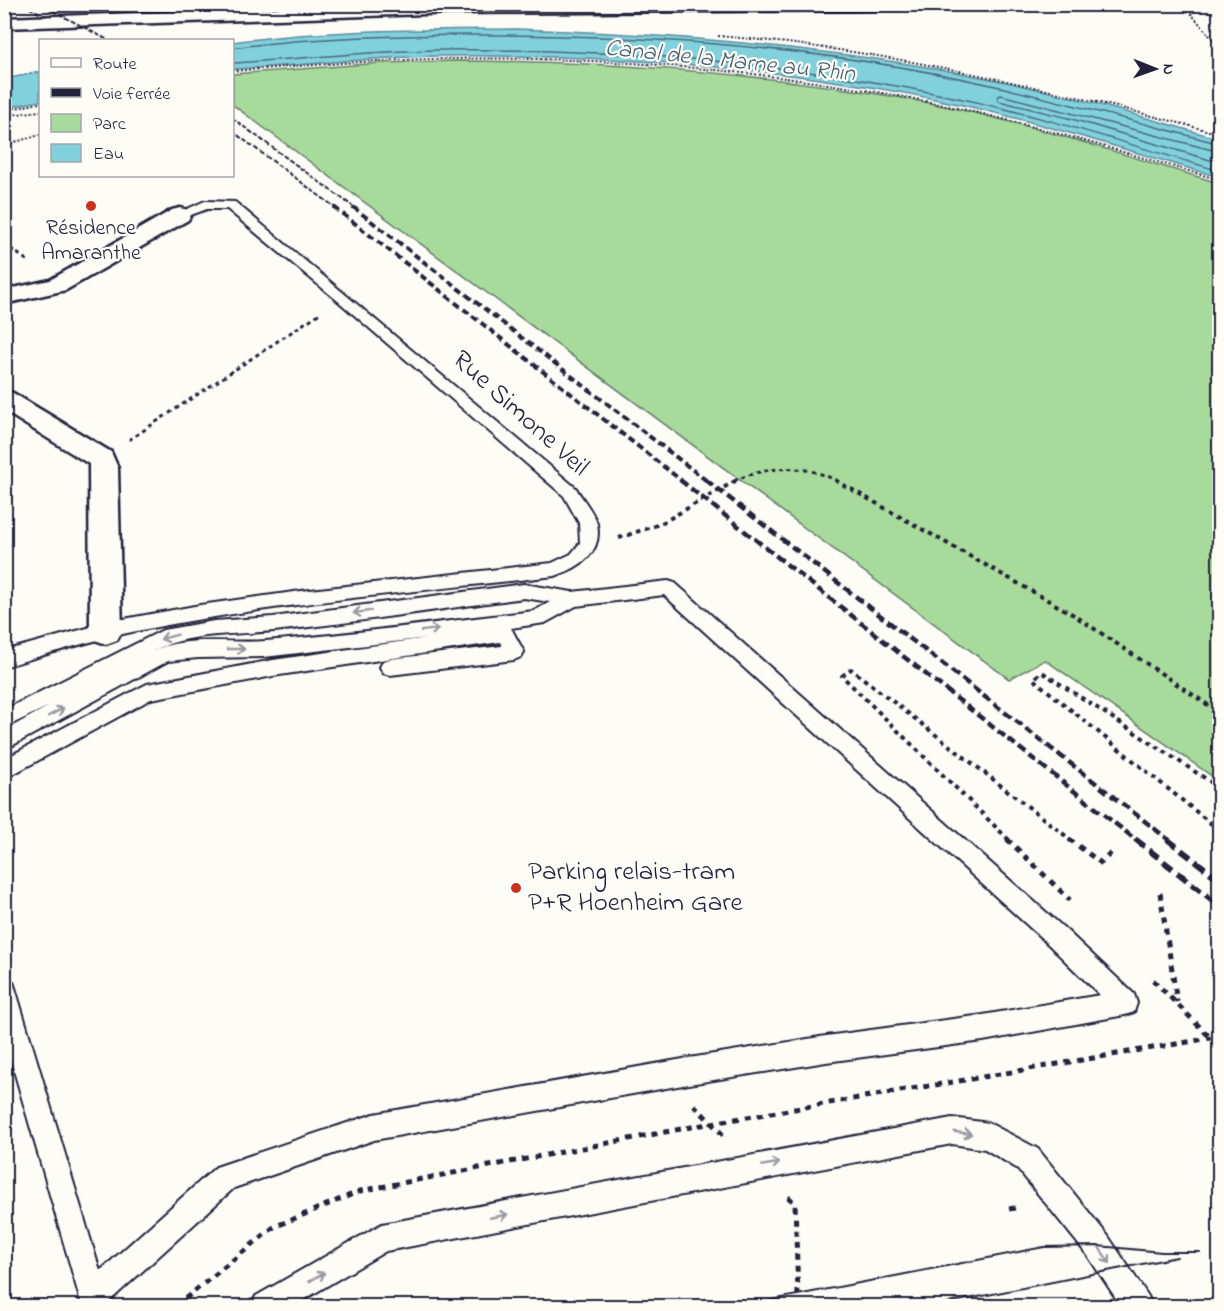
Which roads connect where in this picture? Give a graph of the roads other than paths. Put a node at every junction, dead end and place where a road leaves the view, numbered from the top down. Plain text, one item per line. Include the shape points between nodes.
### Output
1 (900, 4) edge
2 (499, 6) edge
3 (636, 6) edge
4 (770, 6) edge
5 (189, 10) edge
6 (4, 23) edge
7 (180, 215) joint
8 (4, 297) edge
9 (4, 399) edge
10 (572, 599) junction
11 (106, 631) junction
12 (4, 659) edge
13 (390, 667) dead end
14 (4, 720) edge
15 (4, 741) edge
16 (4, 770) edge
17 (4, 991) edge
18 (1141, 1305) edge
19 (266, 1306) edge

1 - 4 main road
2 - 3 main road
2 - 5 main road
3 - 4 main road
5 - 6 main road
7 - 8 main road, Rue Simone Veil via 58,285
7 - 11 lane, Rue Simone Veil via 205,205 230,205 570,492 588,523 589,543 577,559 555,569 271,602
9 - 11 main road via 101,459
10 -> 14 lane via 524,591 273,624 214,627 164,637
15 -> 10 lane via 165,654 264,649 538,618
10 - 17 lane via 668,588 1047,928 1125,1004 682,1072 374,1127 226,1177 93,1297
11 - 12 lane
13 - 16 lane via 514,652 506,634 273,668 147,692
19 -> 18 lane via 382,1239 952,1131 989,1136 1028,1159

